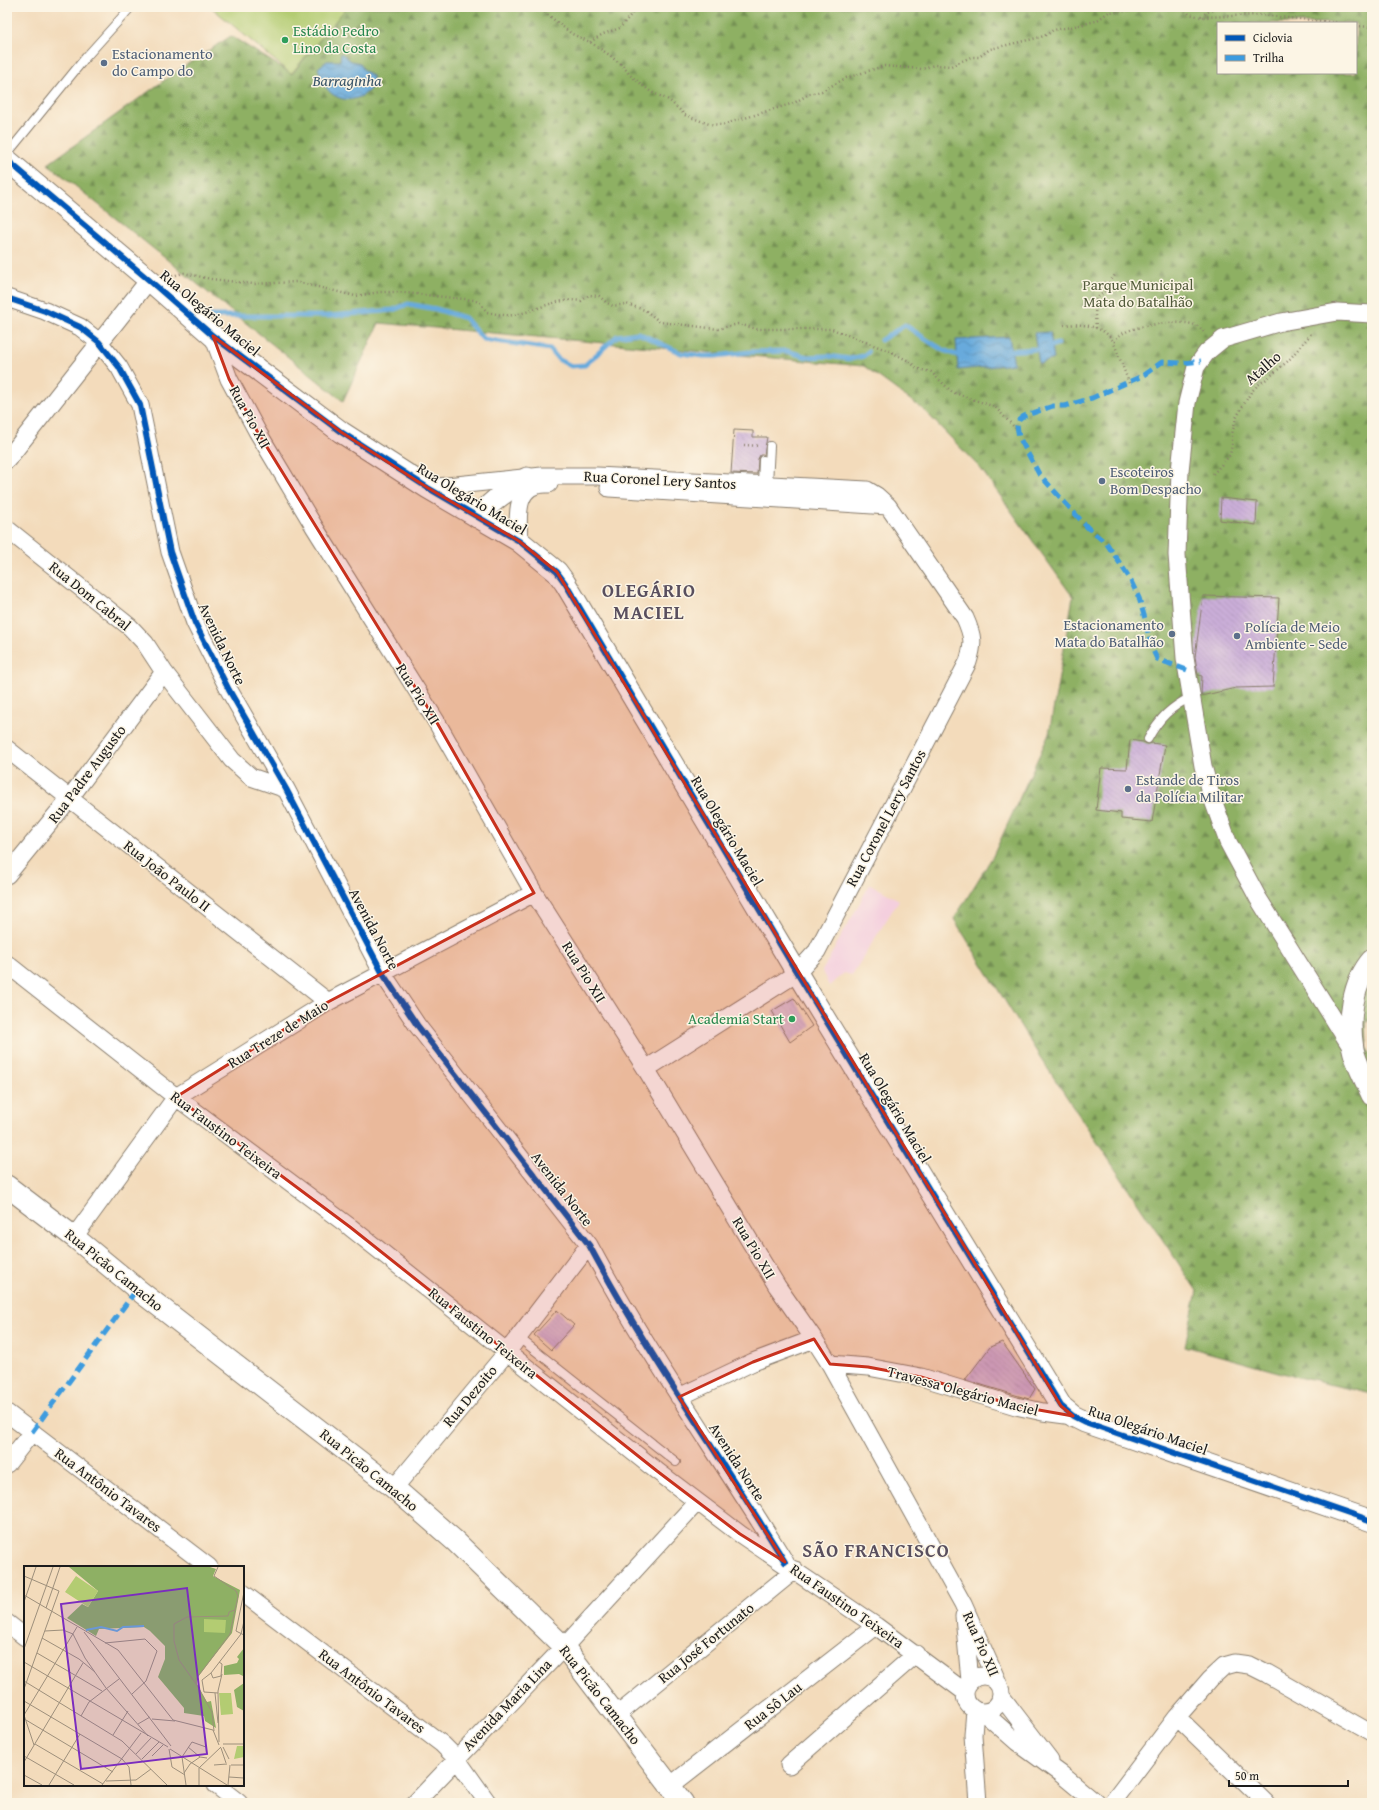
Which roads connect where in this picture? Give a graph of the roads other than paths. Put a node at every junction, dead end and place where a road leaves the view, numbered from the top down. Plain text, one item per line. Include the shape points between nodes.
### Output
1 (131, 7) edge
2 (7, 154) edge
3 (7, 160) edge
4 (149, 280) junction
5 (7, 298) edge
6 (1372, 314) edge
7 (213, 336) junction
8 (99, 342) junction
9 (770, 446) dead end
10 (7, 460) edge
11 (763, 460) dead end
12 (537, 481) junction
13 (765, 484) junction
14 (428, 488) junction
15 (888, 506) junction
16 (477, 517) junction
17 (7, 529) edge
18 (519, 541) junction
19 (164, 672) junction
20 (1192, 697) junction
21 (1148, 739) dead end
22 (7, 749) edge
23 (286, 789) junction
24 (69, 799) junction
25 (7, 875) edge
26 (534, 893) junction
27 (1372, 960) edge
28 (7, 964) edge
29 (797, 973) junction
30 (383, 974) junction
31 (328, 1002) junction
32 (1353, 1050) junction
33 (646, 1069) junction
34 (1372, 1095) edge
35 (176, 1097) junction
36 (7, 1186) edge
37 (74, 1237) junction
38 (590, 1245) junction
39 (518, 1337) junction
40 (814, 1339) junction
41 (507, 1352) junction
42 (830, 1364) junction
43 (679, 1397) junction
44 (7, 1413) edge
45 (1073, 1416) junction
46 (32, 1432) junction
47 (676, 1462) dead end
48 (7, 1464) edge
49 (394, 1488) junction
50 (697, 1502) junction
51 (1372, 1521) edge
52 (208, 1566) edge
53 (790, 1566) junction
54 (244, 1594) edge
55 (963, 1604) junction
56 (7, 1623) edge
57 (876, 1626) junction
58 (24, 1636) edge
59 (564, 1647) junction
60 (916, 1654) junction
61 (968, 1686) junction
62 (1000, 1690) junction
63 (979, 1711) junction
64 (616, 1716) junction
65 (1177, 1717) junction
66 (1372, 1734) edge
67 (456, 1758) junction
68 (789, 1765) dead end
69 (1061, 1774) junction
70 (217, 1786) edge
71 (670, 1786) junction
72 (239, 1803) edge
73 (415, 1803) edge
74 (488, 1803) edge
75 (683, 1803) edge
76 (978, 1803) edge
77 (1096, 1803) edge
78 (1112, 1803) edge
79 (1266, 1803) edge

1 - 2 lane via 86,57
3 - 4 street, Rua Olegário Maciel
4 - 7 street, Rua Olegário Maciel
4 - 8 street
5 - 8 street, Avenida Norte via 80,327
6 - 20 street via 1338,312 1281,322 1223,338 1207,352 1196,367 1187,403 1180,471 1177,555 1185,658
7 - 14 street, Rua Olegário Maciel via 341,432
7 - 26 street, Rua Pio XII via 229,379 257,431 436,721
8 - 10 street
8 - 23 street, Avenida Norte via 119,367 140,405 170,552 195,623 229,690
9 - 13 lane
11 - 13 lane
12 - 13 street, Rua Coronel Lery Santos via 597,476
12 - 14 street, Rua Coronel Lery Santos
12 - 15 street, Rua Coronel Lery Santos
12 - 16 street via 506,491
12 - 18 street via 520,503
13 - 15 street, Rua Coronel Lery Santos via 867,490
14 - 16 street, Rua Olegário Maciel
15 - 29 street, Rua Coronel Lery Santos via 965,618 972,634 972,647 968,662 817,952
16 - 18 street, Rua Olegário Maciel
17 - 19 street, Rua Dom Cabral via 130,627 145,643
18 - 29 street, Rua Olegário Maciel via 557,572 565,583
19 - 23 street, Rua Dom Cabral via 232,760 251,777
19 - 24 street, Rua Padre Augusto
20 - 21 lane via 1179,703 1160,718
20 - 32 street via 1203,766 1228,842 1258,898
22 - 24 street, Rua João Paulo II
23 - 30 street, Avenida Norte
24 - 25 street, Rua Padre Augusto
24 - 31 street, Rua João Paulo II
26 - 30 street, Rua Treze de Maio
26 - 33 street, Rua Pio XII
27 - 32 street via 1356,989 1351,1017
28 - 35 street, Rua Faustino Teixeira
29 - 33 street, Rua Coronel Lery Santos
29 - 45 street, Rua Olegário Maciel via 1061,1406
30 - 31 street, Rua Treze de Maio
30 - 38 street, Avenida Norte via 417,1025
31 - 35 street, Rua Treze de Maio
32 - 34 street
33 - 40 street, Rua Pio XII via 777,1286
35 - 37 street, Rua Treze de Maio
35 - 41 street, Rua Faustino Teixeira via 350,1227
36 - 37 street, Rua Picão Camacho
37 - 49 street, Rua Picão Camacho via 137,1290
38 - 39 street, Rua Dezoito
38 - 43 street, Avenida Norte
39 - 41 street, Rua Dezoito
39 - 47 lane
40 - 42 street, Rua Pio XII
40 - 43 street via 753,1362
41 - 49 street, Rua Dezoito
41 - 50 street, Rua Faustino Teixeira
42 - 45 street, Travessa Olegário Maciel via 868,1367 921,1377 1016,1406
42 - 55 street, Rua Pio XII
43 - 53 street, Avenida Norte
44 - 46 street, Rua Antônio Tavares
45 - 51 street, Rua Olegário Maciel via 1147,1445
46 - 48 street
46 - 52 street, Rua Antônio Tavares
49 - 59 street, Rua Picão Camacho via 476,1561
50 - 53 street, Rua Faustino Teixeira
50 - 59 street, Avenida Maria Lina
53 - 57 street, Rua Faustino Teixeira
53 - 64 street, Rua José Fortunato
54 - 67 street, Rua Antônio Tavares via 442,1744
55 - 61 street, Rua Pio XII
55 - 62 street, Rua Pio XII
56 - 58 street
57 - 60 street, Rua Faustino Teixeira
57 - 71 street, Rua Sô Lau
59 - 64 street, Rua Picão Camacho
59 - 67 street, Avenida Maria Lina
60 - 61 street, Rua Faustino Teixeira
60 - 68 street
61 - 62 street via 975,1677 988,1676 994,1678
61 - 63 street via 968,1704
62 - 63 street via 998,1704 994,1708
62 - 69 street
63 - 69 street
63 - 76 street via 973,1735
64 - 71 street, Rua Picão Camacho
65 - 66 street via 1210,1679 1224,1666 1235,1662 1249,1665 1267,1674
65 - 78 street
65 - 79 street
67 - 73 street, Avenida Maria Lina
67 - 74 street, Rua Antônio Tavares
69 - 77 street
70 - 72 street
71 - 75 street, Rua Picão Camacho

